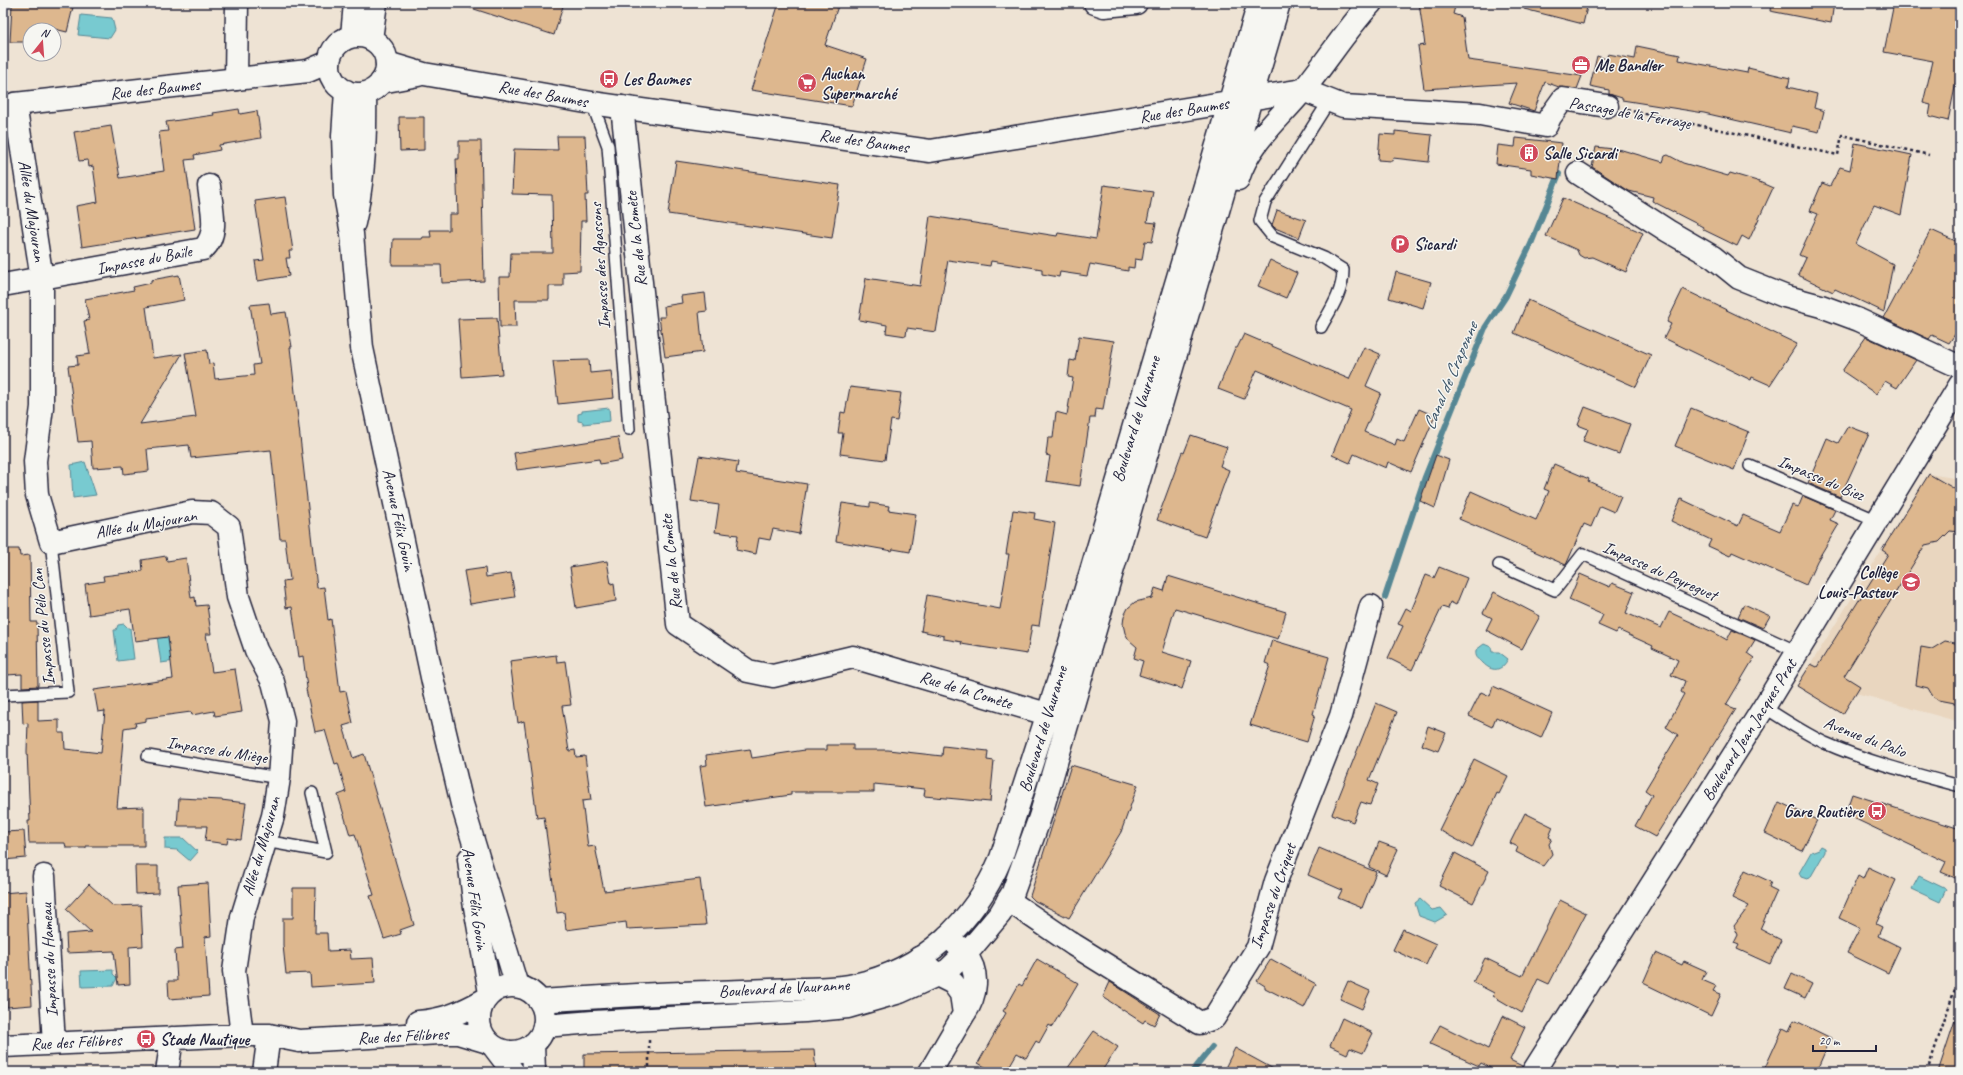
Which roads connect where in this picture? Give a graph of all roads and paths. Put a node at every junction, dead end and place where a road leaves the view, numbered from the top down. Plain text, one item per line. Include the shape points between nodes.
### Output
1 (237, 3) edge
2 (355, 3) edge
3 (376, 3) edge
4 (1095, 3) edge
5 (1136, 3) edge
6 (1259, 3) edge
7 (1279, 3) edge
8 (1371, 3) edge
9 (361, 38) junction
10 (357, 78) junction
11 (236, 79) junction
12 (1303, 90) junction
13 (1250, 100) junction
14 (1329, 100) junction
15 (592, 103) junction
16 (1228, 103) junction
17 (1607, 106) joint
18 (9, 107) edge
19 (622, 107) junction
20 (1929, 155) dead end
21 (1578, 173) dead end
22 (208, 186) dead end
23 (1221, 201) junction
24 (42, 279) junction
25 (3, 286) edge
26 (1321, 327) dead end
27 (1960, 367) edge
28 (1960, 385) edge
29 (629, 429) dead end
30 (1750, 466) dead end
31 (1878, 521) junction
32 (50, 542) junction
33 (1499, 565) dead end
34 (1371, 606) dead end
35 (1798, 652) junction
36 (3, 695) edge
37 (1764, 707) junction
38 (1047, 714) junction
39 (148, 756) dead end
40 (279, 778) junction
41 (1960, 786) edge
42 (312, 793) dead end
43 (462, 804) junction
44 (265, 841) junction
45 (44, 876) dead end
46 (1008, 900) junction
47 (948, 936) junction
48 (965, 954) junction
49 (919, 958) junction
50 (1960, 974) edge
51 (937, 975) junction
52 (517, 986) junction
53 (487, 996) junction
54 (540, 1001) junction
55 (964, 1014) junction
56 (647, 1019) junction
57 (242, 1035) junction
58 (270, 1035) junction
59 (539, 1035) junction
60 (172, 1038) junction
61 (54, 1044) junction
62 (491, 1044) junction
63 (3, 1046) edge
64 (167, 1072) edge
65 (264, 1072) edge
66 (513, 1072) edge
67 (534, 1072) edge
68 (649, 1072) edge
69 (930, 1072) edge
70 (1533, 1072) edge
71 (1927, 1072) edge

1 - 11 street
2 - 9 street
3 - 9 street
4 - 5 street via 1104,6
6 - 16 street, Boulevard de Vauranne
7 - 13 street, Boulevard de Vauranne
8 - 12 street
9 - 10 street, Avenue Félix Gouin via 379,45 384,53
9 - 10 street, Avenue Félix Gouin via 343,39 331,53
10 - 11 street, Rue des Baumes via 308,71
10 - 15 street, Rue des Baumes via 424,74
10 - 43 street, Avenue Félix Gouin via 366,137 360,199 352,234 362,348
11 - 18 street, Rue des Baumes
12 - 13 street, Rue des Baumes
12 - 14 street, Passage de la Ferrage
12 - 23 street via 1263,134 1241,168 1235,189
13 - 16 street, Rue des Baumes
13 - 23 street, Boulevard de Vauranne
14 - 17 street, Passage de la Ferrage via 1343,106 1480,114 1546,126 1563,99
14 - 26 lane via 1265,202 1260,221 1273,237 1324,258 1344,270 1338,298
15 - 19 street, Rue des Baumes
15 - 29 lane, Impasse des Agassons via 608,146
16 - 19 street, Rue des Baumes via 930,151
16 - 38 street, Boulevard de Vauranne
17 - 20 path, Passage de la Ferrage via 1838,155 1842,135
18 - 24 street, Allée du Majouran
19 - 38 street, Rue de la Comète via 678,624 748,671 773,676 853,657
21 - 27 street via 1713,257 1740,278 1784,296 1859,320
22 - 24 street, Impasse du Baïle via 214,234 204,249
23 - 46 street, Boulevard de Vauranne via 1040,817
24 - 25 street, Impasse du Baïle
24 - 32 street, Allée du Majouran via 42,406 35,461 37,495
28 - 31 street, Boulevard Jean Jacques Prat
30 - 31 lane, Impasse du Biez
31 - 35 street, Boulevard Jean Jacques Prat
32 - 36 lane, Impasse du Pélo Can via 68,692
32 - 40 street, Allée du Majouran via 192,512 211,513 229,527 238,597 256,650 273,682 283,721
33 - 35 lane, Impasse du Peyreguet via 1555,590 1583,554
34 - 46 street, Impasse du Criquet via 1341,716 1276,881 1258,947 1214,1018 1200,1023 1074,945
35 - 37 street, Boulevard Jean Jacques Prat
37 - 41 lane, Avenue du Palio via 1831,745 1879,763
37 - 70 street, Boulevard Jean Jacques Prat
38 - 47 street, Boulevard de Vauranne via 1014,822 991,882 958,929
39 - 40 lane, Impasse du Miège
40 - 44 street, Allée du Majouran via 273,816
42 - 44 lane via 326,852
43 - 52 street, Avenue Félix Gouin
43 - 53 street, Avenue Félix Gouin
44 - 57 street, Allée du Majouran via 242,917 234,971
45 - 61 street, Impasse du Hameau
46 - 48 street, Boulevard de Vauranne via 1000,914
47 - 48 street
47 - 49 street, Boulevard de Vauranne
48 - 51 street, Boulevard de Vauranne via 948,970
48 - 55 street via 971,963 976,990
49 - 51 street
49 - 54 street, Boulevard de Vauranne via 890,974 854,985 825,989 654,993
50 - 71 path
51 - 55 street via 953,984 961,994
51 - 56 street, Boulevard de Vauranne via 900,992 848,1007
52 - 53 street via 503,986
52 - 54 street via 526,989
53 - 58 street, Rue des Félibres via 467,1009 439,1020 403,1024 303,1027
53 - 62 street via 478,1017 482,1035
54 - 59 street via 544,1009
55 - 69 street
56 - 59 street, Boulevard de Vauranne
56 - 68 path
57 - 58 street, Rue des Félibres
57 - 60 street, Rue des Félibres
58 - 62 street, Rue des Félibres via 299,1040 458,1033
58 - 65 street
59 - 62 street via 525,1049 514,1052 504,1051
59 - 67 street
60 - 61 street, Rue des Félibres
60 - 64 street
61 - 63 street, Rue des Félibres
62 - 66 street

